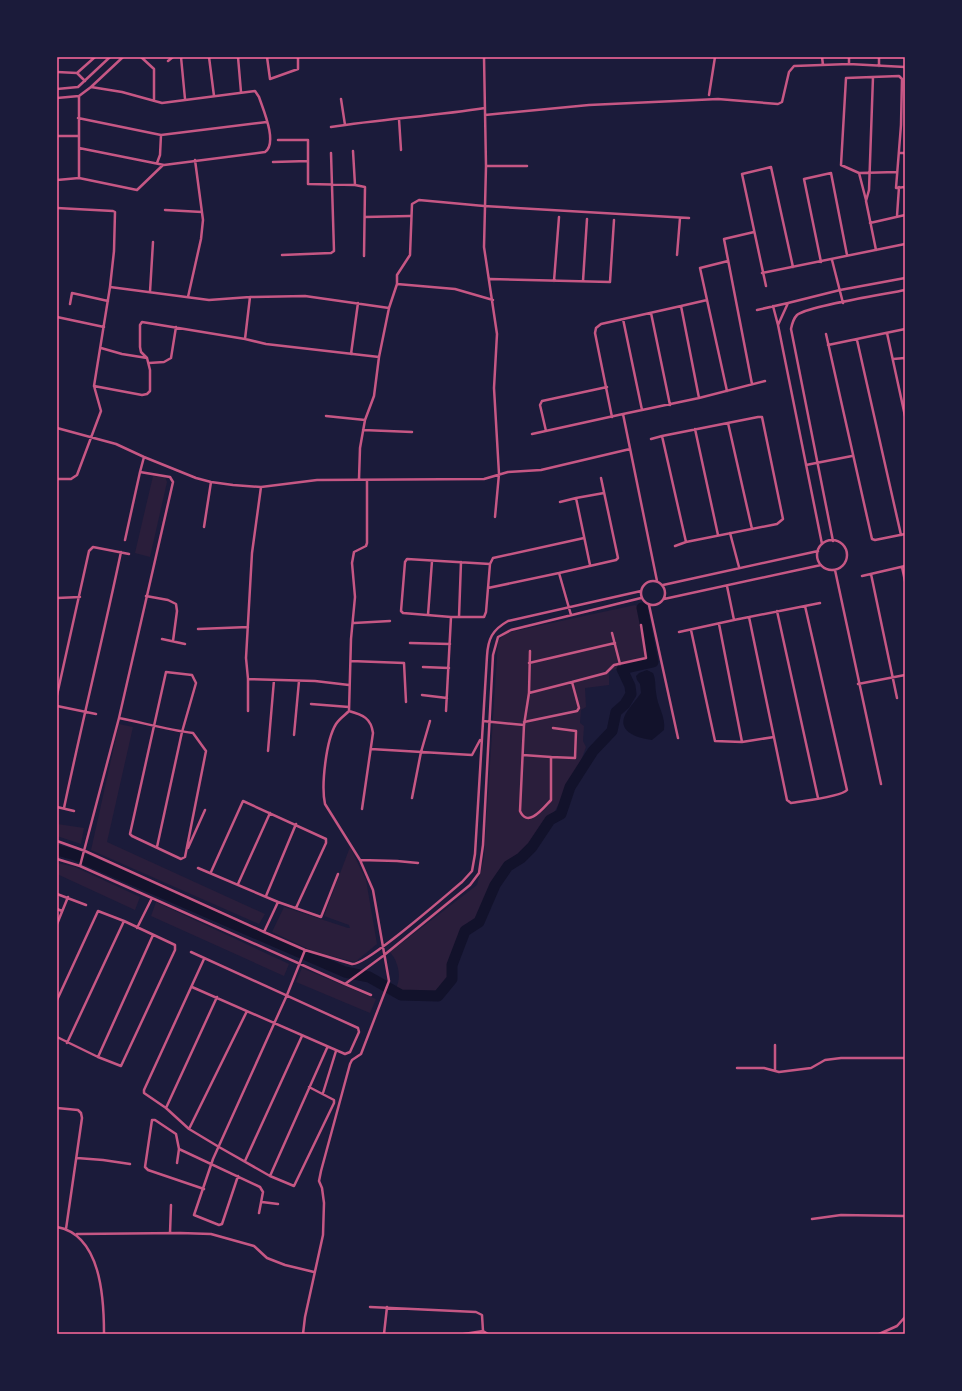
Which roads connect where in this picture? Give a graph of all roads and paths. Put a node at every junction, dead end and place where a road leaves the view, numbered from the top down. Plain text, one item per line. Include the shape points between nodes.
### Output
1 (95, 57) edge
2 (110, 57) edge
3 (123, 57) edge
4 (141, 57) edge
5 (173, 57) edge
6 (181, 57) edge
7 (209, 57) edge
8 (238, 57) edge
9 (267, 57) edge
10 (298, 57) edge
11 (484, 57) edge
12 (715, 57) edge
13 (822, 57) edge
14 (849, 57) edge
15 (879, 57) edge
16 (168, 61) dead end
17 (849, 64) junction
18 (823, 65) junction
19 (879, 66) junction
20 (905, 67) edge
21 (57, 72) edge
22 (77, 73) junction
23 (873, 77) junction
24 (85, 81) junction
25 (91, 87) junction
26 (57, 89) edge
27 (241, 92) junction
28 (709, 95) dead end
29 (79, 96) junction
30 (214, 96) junction
31 (57, 98) edge
32 (185, 99) junction
33 (341, 99) dead end
34 (154, 100) junction
35 (485, 108) junction
36 (485, 115) junction
37 (78, 118) junction
38 (399, 119) junction
39 (267, 122) junction
40 (345, 125) junction
41 (901, 125) junction
42 (905, 125) edge
43 (331, 127) dead end
44 (161, 135) junction
45 (57, 136) edge
46 (79, 136) junction
47 (278, 140) dead end
48 (79, 148) junction
49 (401, 150) dead end
50 (353, 152) dead end
51 (331, 153) dead end
52 (899, 153) junction
53 (905, 153) edge
54 (195, 160) junction
55 (308, 161) junction
56 (273, 162) dead end
57 (157, 163) junction
58 (164, 165) junction
59 (486, 166) junction
60 (527, 166) dead end
61 (869, 172) junction
62 (897, 172) junction
63 (859, 173) junction
64 (79, 178) junction
65 (57, 180) edge
66 (355, 184) junction
67 (332, 185) junction
68 (899, 187) junction
69 (905, 187) edge
70 (866, 200) junction
71 (484, 206) junction
72 (57, 208) edge
73 (165, 210) dead end
74 (202, 212) junction
75 (905, 215) edge
76 (410, 216) junction
77 (897, 216) junction
78 (365, 217) junction
79 (559, 217) dead end
80 (680, 218) junction
81 (689, 218) dead end
82 (587, 219) dead end
83 (614, 220) dead end
84 (870, 224) junction
85 (754, 232) junction
86 (153, 242) dead end
87 (905, 244) edge
88 (876, 250) junction
89 (282, 255) dead end
90 (677, 255) dead end
91 (364, 256) dead end
92 (847, 256) junction
93 (832, 260) junction
94 (728, 261) junction
95 (821, 262) junction
96 (793, 267) junction
97 (762, 273) junction
98 (905, 278) edge
99 (490, 279) junction
100 (554, 280) junction
101 (583, 282) junction
102 (397, 284) junction
103 (766, 286) dead end
104 (110, 287) junction
105 (905, 290) edge
106 (840, 291) junction
107 (150, 292) junction
108 (188, 297) junction
109 (250, 297) junction
110 (493, 300) junction
111 (707, 300) junction
112 (108, 301) junction
113 (842, 301) junction
114 (358, 303) junction
115 (788, 303) junction
116 (70, 304) dead end
117 (681, 306) junction
118 (773, 306) junction
119 (389, 308) junction
120 (757, 310) dead end
121 (651, 313) junction
122 (57, 317) edge
123 (623, 319) junction
124 (778, 325) junction
125 (104, 327) junction
126 (176, 328) junction
127 (905, 329) edge
128 (887, 333) junction
129 (826, 334) dead end
130 (246, 339) junction
131 (857, 340) junction
132 (828, 345) junction
133 (101, 348) junction
134 (350, 354) junction
135 (379, 357) junction
136 (147, 358) junction
137 (905, 358) edge
138 (893, 359) junction
139 (149, 363) junction
140 (765, 381) dead end
141 (752, 384) junction
142 (94, 386) junction
143 (607, 387) junction
144 (727, 391) junction
145 (699, 398) junction
146 (670, 405) junction
147 (642, 410) junction
148 (623, 414) junction
149 (326, 416) dead end
150 (612, 416) junction
151 (905, 416) edge
152 (365, 420) junction
153 (728, 423) junction
154 (57, 428) edge
155 (695, 429) junction
156 (363, 430) junction
157 (546, 431) junction
158 (412, 432) dead end
159 (532, 434) dead end
160 (662, 436) junction
161 (93, 437) junction
162 (651, 439) dead end
163 (630, 449) junction
164 (852, 456) junction
165 (144, 457) junction
166 (816, 464) junction
167 (807, 465) junction
168 (140, 472) junction
169 (499, 474) junction
170 (601, 478) dead end
171 (57, 479) edge
172 (359, 479) junction
173 (367, 481) junction
174 (211, 482) junction
175 (261, 487) junction
176 (604, 493) junction
177 (576, 498) junction
178 (560, 502) dead end
179 (495, 517) dead end
180 (204, 527) dead end
181 (752, 529) junction
182 (730, 533) junction
183 (905, 534) edge
184 (718, 535) junction
185 (901, 535) junction
186 (584, 538) junction
187 (125, 540) dead end
188 (833, 541) junction
189 (686, 542) junction
190 (822, 544) junction
191 (675, 546) dead end
192 (818, 551) junction
193 (121, 552) junction
194 (129, 554) dead end
195 (432, 561) junction
196 (461, 562) junction
197 (490, 564) junction
198 (590, 565) junction
199 (821, 565) junction
200 (904, 566) edge
201 (739, 567) junction
202 (835, 570) junction
203 (560, 573) junction
204 (871, 574) junction
205 (862, 576) dead end
206 (657, 581) junction
207 (905, 581) edge
208 (663, 586) junction
209 (727, 586) junction
210 (488, 588) junction
211 (641, 591) junction
212 (146, 596) junction
213 (80, 597) junction
214 (57, 598) edge
215 (642, 598) junction
216 (664, 599) junction
217 (820, 604) dead end
218 (649, 605) junction
219 (805, 606) junction
220 (569, 607) junction
221 (777, 611) junction
222 (428, 615) junction
223 (571, 615) junction
224 (451, 617) junction
225 (459, 617) junction
226 (749, 617) junction
227 (734, 620) junction
228 (390, 621) dead end
229 (354, 623) junction
230 (719, 624) junction
231 (641, 625) dead end
232 (248, 627) junction
233 (198, 629) dead end
234 (691, 630) junction
235 (679, 632) dead end
236 (612, 633) dead end
237 (162, 639) dead end
238 (173, 641) junction
239 (410, 643) dead end
240 (615, 643) junction
241 (185, 644) dead end
242 (450, 644) junction
243 (530, 651) dead end
244 (351, 661) junction
245 (529, 663) junction
246 (620, 664) junction
247 (423, 667) dead end
248 (449, 668) junction
249 (905, 675) edge
250 (893, 677) junction
251 (248, 679) junction
252 (274, 680) junction
253 (299, 681) junction
254 (572, 682) junction
255 (858, 684) junction
256 (349, 685) junction
257 (528, 693) junction
258 (57, 695) edge
259 (422, 695) dead end
260 (447, 698) junction
261 (897, 698) dead end
262 (406, 702) dead end
263 (311, 704) dead end
264 (57, 706) edge
265 (349, 707) junction
266 (248, 711) dead end
267 (349, 711) junction
268 (446, 711) dead end
269 (84, 712) junction
270 (96, 714) dead end
271 (119, 718) junction
272 (430, 721) dead end
273 (483, 721) junction
274 (490, 722) junction
275 (524, 723) junction
276 (153, 726) junction
277 (553, 728) dead end
278 (182, 732) junction
279 (294, 735) dead end
280 (774, 737) junction
281 (482, 738) junction
282 (678, 738) dead end
283 (742, 742) junction
284 (371, 749) junction
285 (268, 751) dead end
286 (421, 752) junction
287 (523, 755) junction
288 (552, 757) junction
289 (881, 784) dead end
290 (412, 798) dead end
291 (818, 798) junction
292 (57, 807) edge
293 (64, 808) junction
294 (362, 809) dead end
295 (74, 810) dead end
296 (205, 810) dead end
297 (270, 813) junction
298 (296, 824) junction
299 (57, 841) edge
300 (157, 847) junction
301 (84, 852) junction
302 (186, 853) junction
303 (475, 854) junction
304 (483, 854) junction
305 (57, 859) edge
306 (360, 860) junction
307 (418, 863) dead end
308 (81, 865) junction
309 (198, 868) dead end
310 (211, 872) junction
311 (338, 874) dead end
312 (238, 884) junction
313 (57, 894) edge
314 (266, 896) junction
315 (68, 897) junction
316 (152, 898) junction
317 (278, 902) junction
318 (86, 905) dead end
319 (296, 908) junction
320 (57, 909) edge
321 (62, 911) junction
322 (124, 921) junction
323 (57, 924) edge
324 (138, 928) junction
325 (264, 932) junction
326 (153, 936) junction
327 (382, 947) junction
328 (304, 951) junction
329 (191, 952) dead end
330 (383, 956) junction
331 (204, 959) junction
332 (299, 961) junction
333 (345, 984) junction
334 (192, 987) junction
335 (371, 994) dead end
336 (287, 995) junction
337 (217, 997) junction
338 (57, 1000) edge
339 (247, 1011) junction
340 (273, 1023) junction
341 (302, 1036) junction
342 (57, 1037) edge
343 (67, 1042) junction
344 (775, 1045) dead end
345 (327, 1048) junction
346 (336, 1051) junction
347 (98, 1057) junction
348 (905, 1058) edge
349 (737, 1068) dead end
350 (775, 1071) junction
351 (309, 1088) junction
352 (323, 1093) junction
353 (57, 1108) edge
354 (166, 1108) junction
355 (189, 1129) junction
356 (218, 1149) junction
357 (179, 1150) junction
358 (77, 1158) junction
359 (245, 1161) junction
360 (177, 1163) dead end
361 (130, 1164) dead end
362 (211, 1165) junction
363 (238, 1176) junction
364 (270, 1176) junction
365 (204, 1189) junction
366 (262, 1202) junction
367 (278, 1204) dead end
368 (171, 1205) dead end
369 (259, 1213) dead end
370 (905, 1216) edge
371 (812, 1219) dead end
372 (57, 1227) edge
373 (66, 1228) junction
374 (170, 1233) junction
375 (77, 1234) junction
376 (314, 1272) junction
377 (387, 1306) junction
378 (370, 1307) dead end
379 (905, 1316) edge
380 (484, 1331) junction
381 (104, 1334) edge
382 (303, 1334) edge
383 (384, 1334) edge
384 (464, 1334) edge
385 (488, 1334) edge
386 (879, 1334) edge

1 - 22 street
2 - 24 street
3 - 25 street
4 - 34 street via 154,70
5 - 16 street
6 - 32 street
7 - 30 street
8 - 27 street
9 - 10 street via 270,79 298,69
11 - 35 street
12 - 28 street
13 - 18 street
14 - 17 street
15 - 19 street
17 - 18 street
17 - 19 street
18 - 36 street via 791,67 782,102 778,104 718,99 589,105
19 - 20 street
21 - 22 street
22 - 24 street
23 - 41 street via 899,76 902,79
23 - 61 street
23 - 63 street via 849,77 845,80 840,163 844,168
24 - 26 street via 73,89
25 - 29 street
25 - 34 street
27 - 30 street
27 - 39 street via 257,93
29 - 31 street
29 - 37 street
30 - 32 street
32 - 34 street via 162,103
33 - 40 street
35 - 36 street
35 - 38 street
36 - 59 street
37 - 44 street
37 - 46 street
38 - 40 street
38 - 49 street
39 - 44 street
39 - 54 street via 271,139 265,152
40 - 43 street
41 - 42 street
41 - 52 street
44 - 57 street
45 - 46 street
46 - 48 street
47 - 55 street via 306,138
48 - 57 street
48 - 64 street
50 - 66 street
51 - 67 street
52 - 53 street
52 - 62 street
54 - 58 street
54 - 74 street
55 - 56 street
55 - 67 street via 308,184
57 - 58 street
58 - 64 street via 136,190
59 - 60 street
59 - 71 street
61 - 62 street
61 - 63 street
61 - 70 street
62 - 68 street via 896,188
63 - 70 street
64 - 65 street
66 - 67 street
66 - 78 street via 365,187
67 - 89 street via 333,252
68 - 69 street
68 - 77 street
70 - 84 street
71 - 76 street via 419,200 412,204
71 - 80 street
71 - 99 street via 484,247
72 - 104 street via 115,212
73 - 74 street
74 - 108 street via 201,239
75 - 77 street
76 - 78 street
76 - 102 street via 410,255 399,270
77 - 84 street
78 - 91 street
79 - 100 street
80 - 81 street
80 - 90 street
82 - 101 street
83 - 101 street via 610,282
84 - 88 street
85 - 94 street via 724,239
85 - 96 street via 742,174 770,167
85 - 97 street
86 - 107 street
87 - 88 street
88 - 92 street
92 - 93 street
92 - 95 street via 831,172 804,179
93 - 95 street
93 - 106 street
94 - 111 street via 700,268
94 - 141 street
95 - 96 street
96 - 97 street
97 - 103 street
98 - 106 street
99 - 100 street
99 - 110 street
100 - 101 street
102 - 110 street via 455,290
102 - 119 street
104 - 107 street
104 - 112 street
105 - 113 street
106 - 113 street
106 - 115 street
107 - 108 street
108 - 109 street via 209,300
109 - 114 street via 305,296
109 - 130 street
110 - 169 street via 497,334 494,388
111 - 117 street
111 - 144 street
112 - 116 street via 72,293
112 - 125 street
113 - 166 street via 801,313 793,320 791,329
114 - 119 street
114 - 134 street
115 - 118 street
115 - 124 street
117 - 121 street
117 - 145 street
118 - 120 street
118 - 124 street
119 - 135 street
121 - 123 street
121 - 146 street
122 - 125 street
123 - 143 street via 601,324 596,328
123 - 147 street
124 - 167 street
125 - 133 street
126 - 130 street
126 - 136 street via 140,323 141,352
126 - 139 street via 171,358 164,362
127 - 128 street
128 - 131 street
128 - 138 street
129 - 132 street
130 - 134 street via 266,344
131 - 132 street
131 - 185 street
132 - 164 street
133 - 136 street
133 - 142 street
134 - 135 street
135 - 152 street via 374,396
136 - 139 street
137 - 138 street
138 - 151 street
139 - 142 street via 151,382 147,394
140 - 141 street
141 - 144 street
142 - 161 street via 101,411
143 - 150 street
143 - 157 street via 542,401 540,405
144 - 145 street
145 - 146 street
146 - 147 street
147 - 148 street
148 - 150 street
148 - 163 street
149 - 152 street
150 - 157 street
152 - 156 street
153 - 155 street
153 - 181 street
153 - 181 street via 758,417 764,420 784,519 777,524
154 - 161 street
155 - 160 street
155 - 184 street
156 - 158 street
156 - 172 street
157 - 159 street
160 - 162 street
160 - 189 street
161 - 165 street
161 - 171 street via 77,475 71,479
163 - 169 street via 541,470
163 - 206 street
164 - 166 street
164 - 185 street via 872,539
165 - 168 street
165 - 174 street
166 - 167 street
166 - 188 street
167 - 190 street
168 - 187 street
168 - 212 street via 170,477 173,482
169 - 173 street via 484,479
169 - 179 street
170 - 176 street
172 - 173 street
172 - 175 street via 317,480
173 - 229 street via 367,543 353,555
174 - 175 street
174 - 180 street
175 - 232 street via 252,553
176 - 177 street
176 - 198 street via 618,558
177 - 178 street
177 - 186 street
181 - 182 street
182 - 184 street
182 - 201 street
183 - 185 street
184 - 189 street
186 - 197 street via 493,558
186 - 198 street
188 - 190 street
188 - 202 street via 843,545 847,556 844,563
189 - 191 street
190 - 192 street
192 - 199 street
192 - 201 street
193 - 194 street
193 - 213 street via 91,548
193 - 269 street
195 - 196 street
195 - 222 street
195 - 222 street via 407,559 405,562 402,611
196 - 197 street
196 - 225 street
197 - 210 street
198 - 203 street
199 - 202 street via 828,570
199 - 209 street
200 - 204 street
200 - 207 street
201 - 208 street
202 - 255 street
203 - 210 street
203 - 220 street
204 - 205 street
204 - 250 street
206 - 208 street
206 - 211 street via 646,583
208 - 216 street
209 - 216 street
209 - 227 street
210 - 225 street via 486,615
211 - 215 street
211 - 220 street
212 - 238 street via 176,604
212 - 271 street
213 - 214 street
213 - 258 street
215 - 218 street
215 - 223 street
216 - 218 street via 660,604
217 - 219 street
218 - 282 street
219 - 221 street
219 - 291 street via 847,790
220 - 223 street
220 - 273 street via 508,622 494,630 488,644
221 - 226 street
221 - 291 street
222 - 224 street
223 - 274 street via 511,630 498,637 493,655
224 - 225 street
224 - 242 street
226 - 227 street
226 - 280 street
227 - 230 street
228 - 229 street
229 - 244 street
230 - 234 street
230 - 283 street
231 - 246 street via 646,658
232 - 233 street
232 - 251 street
234 - 235 street
234 - 283 street via 714,740
236 - 240 street
237 - 238 street
238 - 241 street
239 - 242 street
240 - 245 street
240 - 246 street
242 - 248 street
243 - 245 street
244 - 256 street
244 - 262 street via 404,663
245 - 257 street
246 - 254 street via 611,666 606,674
247 - 248 street
248 - 260 street
249 - 250 street
250 - 255 street
250 - 261 street
251 - 252 street
251 - 266 street
252 - 253 street
252 - 285 street
253 - 256 street
253 - 279 street
254 - 257 street
254 - 275 street via 579,704 578,711
255 - 289 street
256 - 265 street
257 - 275 street
259 - 260 street
260 - 268 street
263 - 265 street
264 - 269 street
265 - 267 street
267 - 284 street via 361,714 370,721 373,733
267 - 306 street via 336,724 329,746 323,794 325,804
269 - 270 street
269 - 293 street
271 - 276 street
271 - 301 street
272 - 286 street
273 - 274 street
273 - 281 street
274 - 275 street
274 - 304 street
275 - 287 street
276 - 278 street
276 - 278 street via 166,672 192,675 196,683
276 - 300 street via 130,834
277 - 288 street via 576,730 576,746 574,759
278 - 300 street
278 - 302 street via 193,733 206,751
280 - 283 street
280 - 291 street via 787,800 791,803
281 - 286 street via 472,756
281 - 303 street
284 - 286 street
284 - 294 street
286 - 290 street
287 - 288 street
287 - 288 street via 520,811 528,818 536,816 551,800
292 - 293 street
293 - 295 street
296 - 302 street
297 - 298 street
297 - 310 street via 242,802
297 - 312 street
298 - 314 street
298 - 319 street via 325,838 326,843
299 - 301 street
300 - 302 street via 181,859
301 - 308 street
301 - 325 street
303 - 304 street
303 - 327 street via 472,871 462,882
304 - 330 street via 479,873 470,885
305 - 308 street
306 - 307 street
306 - 327 street via 374,890
308 - 316 street
309 - 310 street
310 - 312 street
311 - 319 street via 321,917
312 - 314 street
313 - 315 street
314 - 317 street
315 - 318 street
315 - 321 street
316 - 324 street
316 - 332 street
317 - 319 street
317 - 325 street
320 - 321 street
321 - 323 street
322 - 324 street
322 - 338 street via 96,912
322 - 343 street
324 - 326 street
325 - 328 street
326 - 347 street
326 - 347 street via 175,945 175,950 136,1037 121,1066
327 - 328 street via 355,965
327 - 330 street
328 - 332 street
329 - 331 street
330 - 333 street
330 - 376 street via 389,981 387,990 361,1054 350,1064 320,1176 324,1203 323,1235
331 - 334 street
331 - 336 street
332 - 333 street
332 - 336 street
333 - 335 street
334 - 337 street
334 - 354 street via 144,1090 144,1093
336 - 340 street
336 - 346 street via 358,1028 359,1032 350,1052 345,1054
337 - 339 street
337 - 354 street
339 - 340 street
339 - 355 street
340 - 341 street
340 - 356 street
341 - 345 street
341 - 359 street
342 - 343 street
343 - 347 street
344 - 350 street
345 - 346 street
345 - 351 street
346 - 352 street
348 - 350 street via 841,1058 824,1060 810,1068
349 - 350 street via 764,1068
351 - 352 street
351 - 364 street
352 - 364 street via 334,1100 334,1103 298,1182 294,1186
353 - 358 street via 78,1110 81,1113
354 - 355 street
355 - 356 street
356 - 359 street
356 - 362 street
357 - 360 street
357 - 362 street
357 - 365 street via 174,1131 155,1120 150,1122 144,1167
358 - 361 street
358 - 373 street
359 - 364 street
362 - 363 street
362 - 365 street
363 - 365 street via 220,1225 194,1215
363 - 366 street via 262,1189
366 - 367 street
366 - 369 street
368 - 374 street
370 - 371 street via 861,1215
372 - 373 street
373 - 375 street
374 - 375 street
374 - 376 street via 211,1234 254,1246 267,1258
375 - 381 street via 94,1263 102,1293
376 - 382 street
377 - 378 street
377 - 380 street via 476,1312 482,1315
377 - 383 street
379 - 386 street via 897,1326
380 - 384 street
380 - 385 street

